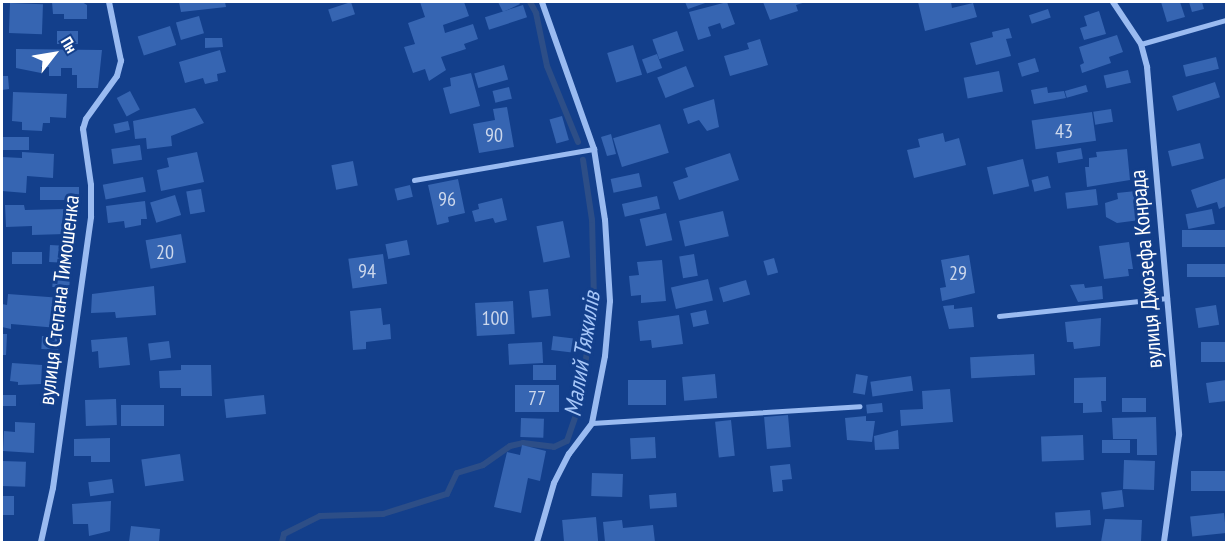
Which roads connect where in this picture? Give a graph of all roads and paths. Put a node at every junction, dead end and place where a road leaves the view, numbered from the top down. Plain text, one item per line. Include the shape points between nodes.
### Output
1 (109, 2) edge
2 (542, 2) edge
3 (1113, 2) edge
4 (1227, 20) edge
5 (1141, 44) junction
6 (594, 149) junction
7 (414, 180) dead end
8 (1167, 298) junction
9 (999, 316) dead end
10 (859, 406) dead end
11 (592, 423) junction
12 (41, 543) edge
13 (537, 543) edge
14 (1164, 543) edge

1 - 12 street, вулиця Степана Тимошенка via 121,61 117,76 83,129 91,218
2 - 6 street
3 - 5 street, вулиця Джозефа Конрада
4 - 5 lane
5 - 8 street, вулиця Джозефа Конрада via 1147,67
6 - 7 lane
6 - 11 street via 605,220 610,301 605,356
8 - 9 lane
8 - 14 street, вулиця Джозефа Конрада via 1179,435
10 - 11 lane
11 - 13 street via 554,483

